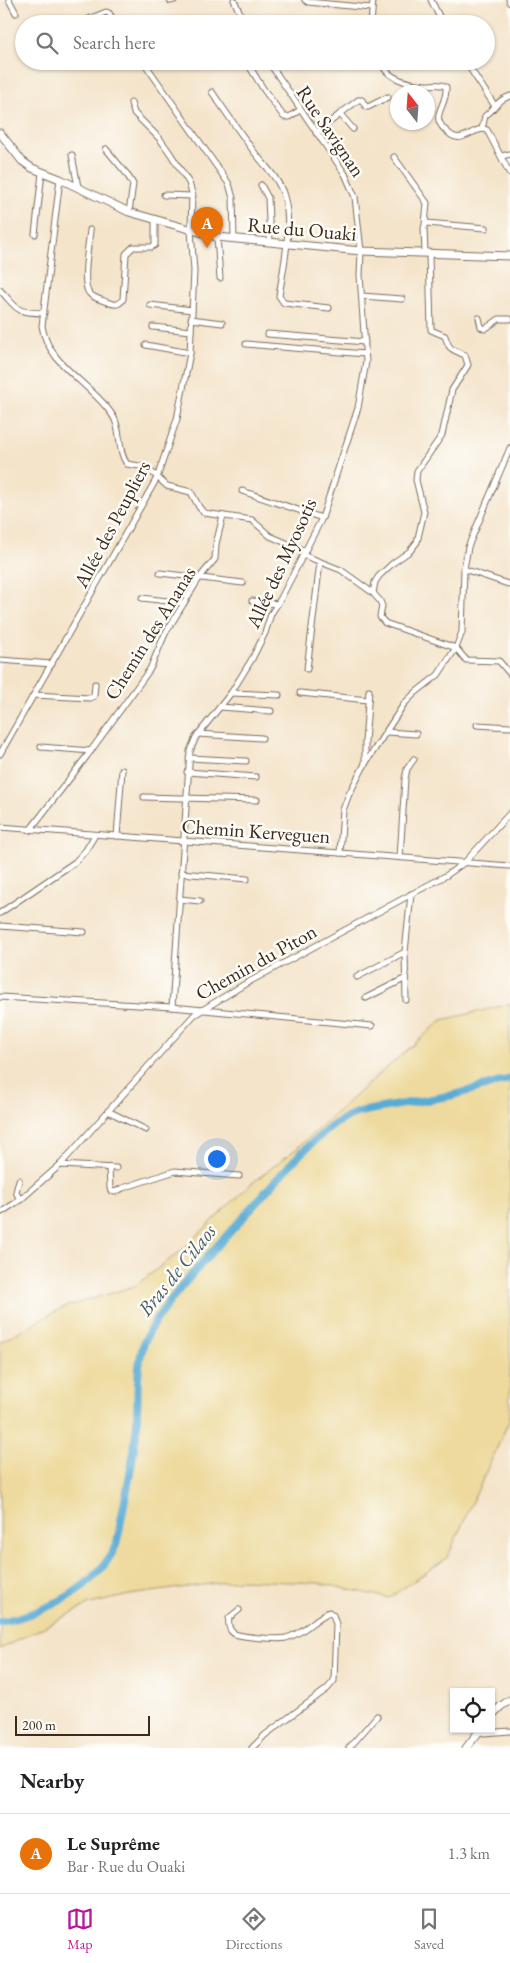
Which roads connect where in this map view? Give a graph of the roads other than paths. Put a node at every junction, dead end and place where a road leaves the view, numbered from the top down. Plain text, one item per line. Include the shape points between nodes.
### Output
1 (9, 0) edge
2 (174, 0) edge
3 (234, 0) edge
4 (305, 0) edge
5 (373, 0) edge
6 (431, 0) edge
7 (170, 1) edge
8 (371, 8) junction
9 (16, 13) dead end
10 (241, 15) edge
11 (371, 15) edge
12 (438, 15) edge
13 (149, 70) edge
14 (252, 70) edge
15 (274, 70) edge
16 (384, 70) edge
17 (471, 70) edge
18 (212, 92) dead end
19 (510, 96) edge
20 (388, 97) dead end
21 (131, 103) dead end
22 (495, 106) junction
23 (300, 110) junction
24 (340, 114) junction
25 (353, 129) dead end
26 (482, 129) junction
27 (0, 133) edge
28 (316, 133) junction
29 (106, 149) dead end
30 (510, 154) edge
31 (72, 155) dead end
32 (502, 156) junction
33 (394, 157) dead end
34 (42, 172) junction
35 (510, 174) edge
36 (60, 179) junction
37 (261, 185) dead end
38 (78, 187) junction
39 (164, 195) dead end
40 (193, 196) junction
41 (129, 212) junction
42 (155, 220) junction
43 (425, 224) junction
44 (486, 228) dead end
45 (90, 230) dead end
46 (191, 230) junction
47 (35, 234) dead end
48 (217, 237) junction
49 (234, 239) junction
50 (270, 242) junction
51 (287, 244) junction
52 (361, 251) junction
53 (427, 253) junction
54 (510, 256) edge
55 (220, 278) dead end
56 (0, 290) edge
57 (362, 296) junction
58 (402, 299) dead end
59 (150, 306) dead end
60 (329, 308) dead end
61 (192, 310) junction
62 (44, 313) junction
63 (479, 318) dead end
64 (191, 319) junction
65 (510, 319) edge
66 (222, 322) dead end
67 (153, 327) dead end
68 (191, 331) junction
69 (268, 334) dead end
70 (277, 334) junction
71 (317, 338) junction
72 (365, 342) junction
73 (246, 344) dead end
74 (146, 345) dead end
75 (276, 346) junction
76 (316, 350) junction
77 (190, 353) junction
78 (365, 354) junction
79 (510, 448) edge
80 (157, 478) junction
81 (242, 491) dead end
82 (223, 516) junction
83 (322, 518) junction
84 (304, 553) junction
85 (320, 562) junction
86 (464, 569) junction
87 (160, 573) dead end
88 (200, 577) junction
89 (244, 583) dead end
90 (508, 584) dead end
91 (373, 593) junction
92 (142, 598) dead end
93 (252, 601) dead end
94 (184, 603) junction
95 (277, 604) junction
96 (456, 648) junction
97 (0, 660) edge
98 (52, 664) junction
99 (307, 669) dead end
100 (510, 674) edge
101 (95, 684) dead end
102 (369, 691) dead end
103 (231, 693) junction
104 (300, 693) dead end
105 (34, 695) junction
106 (279, 695) dead end
107 (368, 700) junction
108 (220, 707) junction
109 (271, 710) dead end
110 (477, 725) dead end
111 (510, 727) edge
112 (388, 732) junction
113 (198, 734) junction
114 (416, 734) dead end
115 (262, 738) dead end
116 (41, 748) dead end
117 (91, 751) junction
118 (0, 754) edge
119 (189, 758) junction
120 (414, 759) dead end
121 (246, 762) dead end
122 (365, 764) junction
123 (122, 770) dead end
124 (188, 772) junction
125 (256, 777) dead end
126 (144, 796) dead end
127 (186, 798) junction
128 (257, 800) dead end
129 (510, 813) edge
130 (0, 828) edge
131 (30, 830) junction
132 (94, 835) junction
133 (117, 836) junction
134 (183, 841) junction
135 (340, 852) junction
136 (400, 857) junction
137 (465, 862) junction
138 (510, 866) edge
139 (181, 873) junction
140 (247, 879) dead end
141 (411, 894) junction
142 (179, 898) junction
143 (200, 901) dead end
144 (0, 913) edge
145 (0, 926) edge
146 (84, 932) dead end
147 (405, 952) junction
148 (357, 977) dead end
149 (404, 979) junction
150 (0, 997) edge
151 (366, 998) dead end
152 (406, 1000) dead end
153 (172, 1006) junction
154 (202, 1010) junction
155 (372, 1026) dead end
156 (108, 1111) junction
157 (146, 1130) dead end
158 (60, 1165) junction
159 (109, 1168) junction
160 (116, 1168) dead end
161 (240, 1176) dead end
162 (19, 1180) dead end
163 (20, 1200) junction
164 (0, 1213) edge
165 (239, 1610) dead end
166 (510, 1700) edge
167 (495, 1712) edge
168 (377, 1716) dead end
169 (510, 1731) edge
170 (495, 1732) edge
171 (478, 1733) edge
172 (252, 1748) edge
173 (349, 1748) edge
174 (466, 1748) edge

1 - 9 street
2 - 7 street
3 - 10 street
4 - 8 street
5 - 8 street
6 - 12 street
8 - 11 street
13 - 49 street via 229,184 233,198
14 - 23 street via 284,117
15 - 23 street, Rue Savignan
16 - 26 street via 392,78 446,87 438,119 452,136 460,137
17 - 22 street
18 - 51 street via 282,191
19 - 22 street
20 - 24 street via 368,107 358,100
21 - 40 street via 134,113 170,153 189,183
22 - 26 street via 484,117
23 - 28 street, Rue Savignan
24 - 25 street
24 - 28 street
26 - 32 street via 489,132
27 - 34 street, Rue du Ouaki via 22,161
28 - 52 street, Rue Savignan via 353,190 358,207
29 - 41 street via 133,184
30 - 32 street
31 - 38 street
32 - 35 street
33 - 43 street via 427,203
34 - 36 street, Rue du Ouaki
34 - 47 street
36 - 38 street, Rue du Ouaki
36 - 62 street
37 - 50 street via 268,198
38 - 41 street, Rue du Ouaki
39 - 40 street
40 - 46 street, Allée des Peupliers
41 - 42 street, Rue du Ouaki
42 - 45 street via 155,245 133,247 126,254 123,298 115,305 93,296 86,289
42 - 46 street, Rue du Ouaki
43 - 44 street
43 - 53 street
46 - 48 street, Rue du Ouaki
46 - 61 street, Allée des Peupliers
48 - 49 street, Rue du Ouaki
48 - 55 street
49 - 50 street, Rue du Ouaki
50 - 51 street, Rue du Ouaki
51 - 52 street, Rue du Ouaki
51 - 60 street via 281,300
52 - 53 street, Rue du Ouaki
52 - 57 street, Allée des Myosotis
53 - 54 street, Rue du Ouaki
53 - 91 street via 431,330 445,336 450,349 465,354 468,365 452,390 442,435 417,471 416,480 424,512 417,542 379,576
56 - 62 street via 19,310
57 - 58 street
57 - 72 street, Allée des Myosotis
59 - 61 street
61 - 64 street, Allée des Peupliers
62 - 80 street via 42,326 48,346 112,415 117,423 125,461 146,467
63 - 65 street via 481,327 485,329 497,320
64 - 66 street
64 - 68 street, Allée des Peupliers
67 - 68 street
68 - 77 street, Allée des Peupliers
69 - 70 street
70 - 71 street
70 - 75 street
71 - 72 street
71 - 76 street
72 - 78 street, Allée des Myosotis
73 - 75 street
74 - 77 street
75 - 76 street
76 - 78 street
77 - 80 street, Allée des Peupliers via 177,419
78 - 83 street, Allée des Myosotis via 358,408
79 - 86 street via 471,536
80 - 82 street via 166,486 191,492 204,513
80 - 98 street, Allée des Peupliers
81 - 83 street
82 - 84 street via 254,521 270,536
82 - 88 street, Chemin des Ananas via 215,559
83 - 84 street, Allée des Myosotis
84 - 85 street
84 - 95 street, Allée des Myosotis
85 - 91 street via 341,570
85 - 99 street
86 - 90 street
86 - 96 street via 462,632
87 - 88 street
88 - 89 street
88 - 94 street, Chemin des Ananas
91 - 96 street via 380,600 380,617 385,623
92 - 94 street
93 - 95 street
94 - 117 street, Chemin des Ananas via 165,634 150,669
95 - 103 street, Allée des Myosotis via 252,660
96 - 100 street via 466,660 499,661
96 - 112 street via 438,675 404,704
97 - 98 street
98 - 105 street, Allée des Peupliers
101 - 105 street via 94,696 90,698
102 - 107 street
103 - 106 street
103 - 108 street, Allée des Myosotis
104 - 107 street
105 - 118 street, Allée des Peupliers
107 - 122 street
108 - 109 street
108 - 113 street, Allée des Myosotis
110 - 111 street
112 - 114 street
112 - 122 street
113 - 115 street
113 - 119 street, Allée des Myosotis
116 - 117 street
117 - 131 street, Chemin des Ananas
119 - 121 street
119 - 124 street, Allée des Myosotis
120 - 136 street via 405,779
122 - 135 street via 343,810
123 - 133 street
124 - 125 street
124 - 127 street, Allée des Myosotis
126 - 127 street
127 - 128 street
127 - 134 street, Allée des Myosotis
129 - 137 street, Chemin du Piton
130 - 131 street, Chemin Kerveguen
131 - 132 street, Chemin Kerveguen
132 - 133 street, Chemin Kerveguen
132 - 144 street via 74,862
133 - 134 street, Chemin Kerveguen
134 - 135 street, Chemin Kerveguen
134 - 139 street, Allée des Myosotis
135 - 136 street, Chemin Kerveguen
136 - 137 street, Chemin Kerveguen
137 - 138 street, Chemin Kerveguen
137 - 141 street, Chemin du Piton
139 - 140 street
139 - 142 street, Allée des Myosotis
141 - 147 street
141 - 154 street, Chemin du Piton
142 - 143 street
142 - 153 street, Allée des Myosotis
145 - 146 street
147 - 148 street
147 - 149 street
149 - 151 street
149 - 152 street
150 - 153 street
153 - 154 street
154 - 155 street
154 - 156 street, Chemin du Piton
156 - 157 street
156 - 158 street, Chemin du Piton
158 - 159 street
158 - 163 street, Chemin du Piton
159 - 160 street
159 - 161 street via 110,1188 115,1192 175,1171
162 - 163 street via 16,1192
163 - 164 street, Chemin du Piton
165 - 172 street via 228,1622 234,1634 284,1638 308,1628 329,1612 336,1624 334,1681
166 - 167 street
168 - 173 street
169 - 170 street
171 - 174 street

